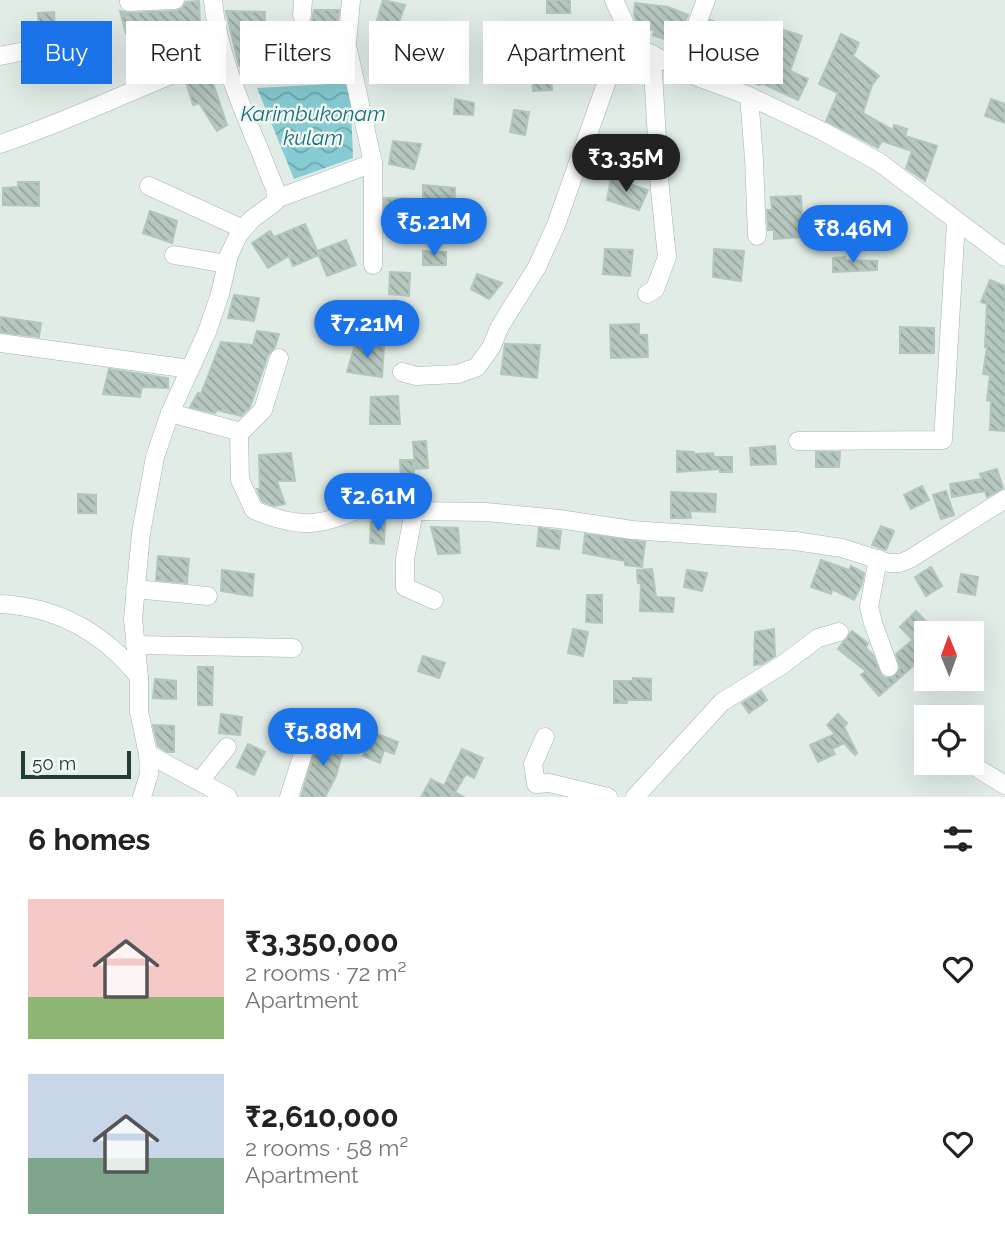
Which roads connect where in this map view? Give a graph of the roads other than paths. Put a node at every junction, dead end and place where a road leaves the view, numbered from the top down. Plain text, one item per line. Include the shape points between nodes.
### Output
1 (174, 0) edge
2 (213, 0) edge
3 (351, 0) edge
4 (614, 0) edge
5 (706, 0) edge
6 (129, 2) dead end
7 (215, 21) edge
8 (624, 21) edge
9 (698, 21) edge
10 (21, 52) edge
11 (652, 54) joint
12 (0, 56) edge
13 (664, 61) edge
14 (226, 63) edge
15 (145, 84) edge
16 (606, 84) edge
17 (718, 84) edge
18 (748, 96) junction
19 (0, 144) edge
20 (373, 163) junction
21 (149, 186) dead end
22 (276, 200) junction
23 (956, 222) junction
24 (243, 229) junction
25 (757, 236) dead end
26 (174, 255) dead end
27 (1005, 257) edge
28 (227, 264) junction
29 (373, 265) dead end
30 (647, 294) dead end
31 (0, 343) edge
32 (279, 358) dead end
33 (190, 369) junction
34 (402, 372) dead end
35 (170, 413) junction
36 (239, 434) junction
37 (798, 441) dead end
38 (1005, 499) edge
39 (414, 511) junction
40 (878, 559) junction
41 (135, 589) junction
42 (208, 596) dead end
43 (434, 600) dead end
44 (0, 604) edge
45 (839, 632) dead end
46 (135, 645) junction
47 (293, 648) dead end
48 (889, 667) dead end
49 (139, 677) junction
50 (545, 737) dead end
51 (308, 738) dead end
52 (227, 747) dead end
53 (148, 754) junction
54 (984, 772) edge
55 (200, 781) junction
56 (1005, 785) edge
57 (142, 797) edge
58 (228, 797) edge
59 (289, 797) edge
60 (608, 797) edge
61 (635, 797) edge

1 - 6 street
2 - 7 street
3 - 20 street via 347,45
4 - 8 street
5 - 9 street
10 - 12 street
11 - 13 street
11 - 30 street via 667,257 655,289
14 - 22 street
15 - 19 street
16 - 34 street via 556,225 492,346 477,367 458,374
17 - 18 street
18 - 23 street via 879,162
18 - 25 street
20 - 22 street
20 - 29 street
21 - 24 street
22 - 24 street
23 - 27 street
23 - 37 street via 943,440
24 - 28 street
26 - 28 street
28 - 33 street via 214,312
31 - 33 street
32 - 36 street via 263,410
33 - 35 street
35 - 36 street
35 - 41 street via 155,457
36 - 39 street via 240,480 254,510 281,522 312,525 380,500
38 - 40 street via 910,559 900,563
39 - 40 street via 486,512 632,530 794,541
39 - 43 street via 405,587
40 - 48 street via 869,607
41 - 42 street
41 - 46 street
44 - 49 street via 49,611 79,626 121,654
45 - 61 street via 818,638 722,702
46 - 47 street
46 - 49 street
49 - 53 street via 139,712
50 - 60 street via 533,764 536,784
51 - 59 street
52 - 55 street
53 - 55 street
53 - 57 street via 149,774
54 - 56 street
55 - 58 street

